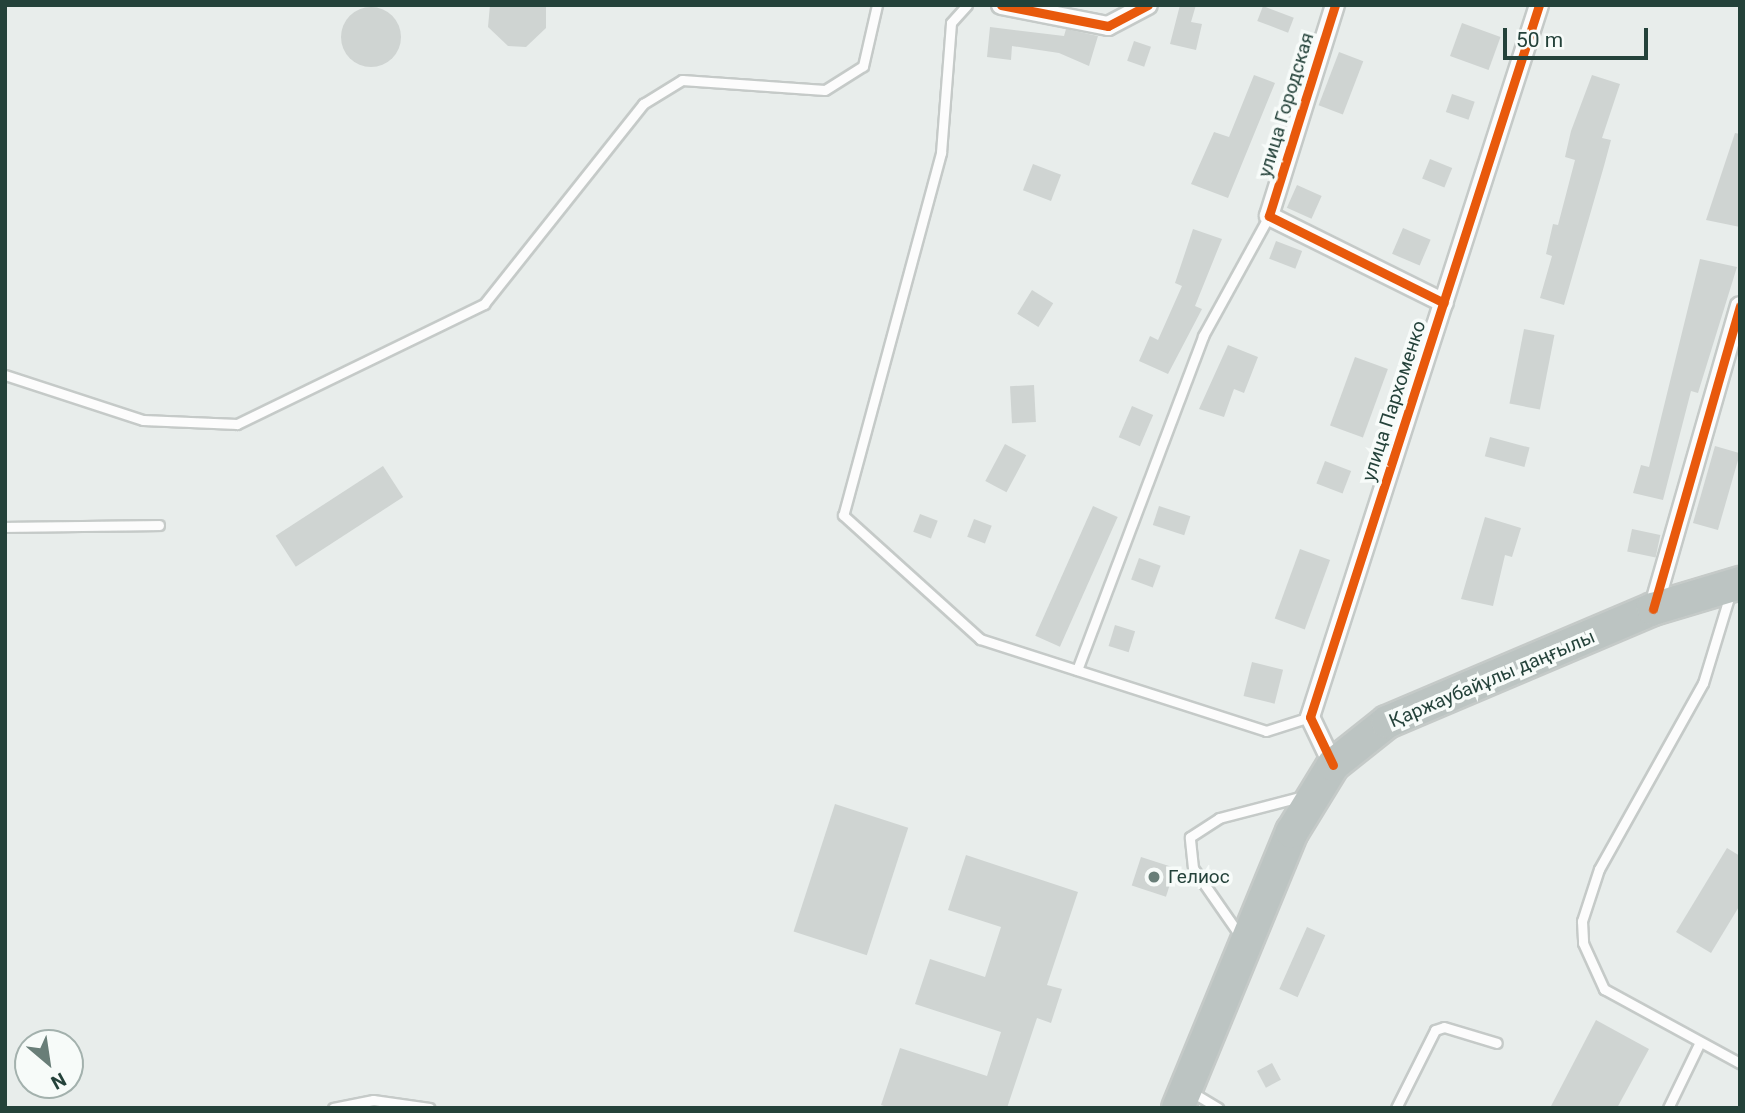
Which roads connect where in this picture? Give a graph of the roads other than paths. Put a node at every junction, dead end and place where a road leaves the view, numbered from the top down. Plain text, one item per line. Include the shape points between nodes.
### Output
1 (877, 5) edge
2 (967, 5) edge
3 (1001, 5) edge
4 (1148, 5) edge
5 (1335, 5) edge
6 (1539, 5) edge
7 (1269, 216) junction
8 (1444, 303) junction
9 (1740, 306) edge
10 (5, 375) edge
11 (159, 525) dead end
12 (5, 527) edge
13 (1736, 584) edge
14 (1653, 609) junction
15 (1077, 670) junction
16 (1310, 717) junction
17 (1333, 765) junction
18 (1312, 793) junction
19 (1245, 945) junction
20 (1700, 1042) junction
21 (1497, 1044) dead end
22 (1740, 1063) edge
23 (1182, 1098) edge
24 (333, 1108) edge
25 (429, 1108) edge
26 (1218, 1108) edge
27 (1396, 1108) edge
28 (1668, 1108) edge

1 - 10 lane via 863,66 825,90 682,80 643,104 484,304 237,424 143,420
2 - 15 lane via 951,23 941,153 843,515 980,639
3 - 4 street via 1108,26
5 - 7 street, улица Городская
6 - 8 street, улица Пархоменко
7 - 8 street
7 - 15 lane via 1203,336
8 - 16 street, улица Пархоменко
9 - 14 street
11 - 12 lane
13 - 14 highway, Қаржаубайұлы даңғылы
13 - 20 lane via 1703,682 1599,869 1582,921 1583,943 1604,989
14 - 17 highway, Қаржаубайұлы даңғылы via 1387,722
15 - 16 lane via 1266,731
16 - 17 street
17 - 18 highway, Қаржаубайұлы даңғылы
18 - 19 highway, Қаржаубайұлы даңғылы
18 - 19 lane via 1219,818 1190,837 1193,868
19 - 23 highway, Қаржаубайұлы даңғылы
20 - 22 lane
20 - 28 lane
21 - 27 lane via 1436,1030
23 - 26 lane
24 - 25 lane via 373,1100

